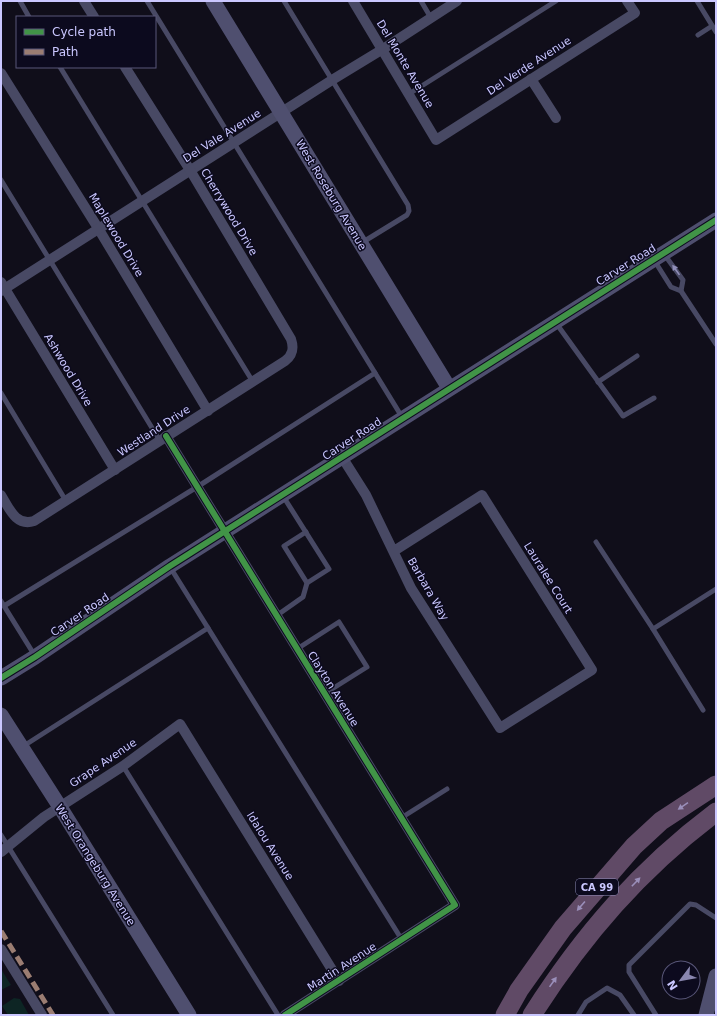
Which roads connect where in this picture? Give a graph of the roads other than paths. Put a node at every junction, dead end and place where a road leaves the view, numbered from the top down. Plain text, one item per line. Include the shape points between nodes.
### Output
1 (20, 1) edge
2 (84, 1) edge
3 (147, 1) edge
4 (213, 1) edge
5 (284, 1) edge
6 (353, 1) edge
7 (421, 1) edge
8 (457, 1) edge
9 (556, 1) edge
10 (627, 1) edge
11 (697, 1) edge
12 (29, 16) edge
13 (93, 16) edge
14 (431, 18) junction
15 (712, 26) junction
16 (716, 32) edge
17 (698, 35) dead end
18 (383, 50) junction
19 (61, 68) edge
20 (126, 68) edge
21 (1, 73) edge
22 (531, 79) junction
23 (332, 80) junction
24 (409, 94) junction
25 (281, 113) junction
26 (556, 118) dead end
27 (436, 140) joint
28 (234, 143) junction
29 (190, 170) junction
30 (1, 180) edge
31 (141, 202) junction
32 (716, 220) edge
33 (98, 228) junction
34 (360, 244) junction
35 (659, 256) junction
36 (50, 260) junction
37 (2, 287) edge
38 (681, 291) junction
39 (555, 322) junction
40 (716, 344) edge
41 (292, 351) joint
42 (637, 356) dead end
43 (375, 373) junction
44 (253, 382) junction
45 (598, 382) junction
46 (450, 388) junction
47 (1, 393) edge
48 (654, 398) dead end
49 (208, 411) junction
50 (402, 418) junction
51 (163, 439) junction
52 (342, 457) junction
53 (115, 470) junction
54 (197, 487) junction
55 (1, 495) edge
56 (282, 495) junction
57 (66, 501) junction
58 (224, 532) junction
59 (306, 532) junction
60 (596, 542) dead end
61 (394, 552) junction
62 (170, 566) junction
63 (307, 583) junction
64 (716, 589) edge
65 (1, 601) edge
66 (4, 606) junction
67 (276, 616) junction
68 (208, 628) junction
69 (653, 629) junction
70 (297, 649) junction
71 (35, 657) junction
72 (1, 678) edge
73 (324, 694) junction
74 (703, 710) dead end
75 (1, 715) edge
76 (180, 724) joint
77 (500, 728) joint
78 (22, 747) junction
79 (123, 766) junction
80 (716, 785) edge
81 (447, 789) dead end
82 (60, 807) junction
83 (716, 812) edge
84 (401, 818) junction
85 (1, 835) edge
86 (5, 849) edge
87 (716, 918) edge
88 (406, 937) junction
89 (1, 949) edge
90 (716, 976) edge
91 (339, 981) junction
92 (42, 1015) edge
93 (113, 1015) edge
94 (189, 1015) edge
95 (278, 1015) edge
96 (285, 1015) edge
97 (505, 1015) edge
98 (532, 1015) edge
99 (578, 1015) edge
100 (634, 1015) edge
101 (656, 1015) edge
102 (706, 1015) edge

1 - 12 lane
2 - 13 street
3 - 28 lane
4 - 25 street, West Roseburg Avenue
5 - 23 lane
6 - 18 street, Del Monte Avenue
7 - 14 lane
8 - 14 street, Del Vale Avenue
9 - 24 lane
10 - 22 street, Del Verde Avenue via 635,13
11 - 15 lane
14 - 18 street, Del Vale Avenue
15 - 16 lane
15 - 17 lane
18 - 23 street, Del Vale Avenue
18 - 24 street, Del Monte Avenue
19 - 31 lane
20 - 29 street, Cherrywood Drive
21 - 33 street, Maplewood Drive
22 - 26 street
22 - 27 street, Del Verde Avenue
23 - 25 street, Del Vale Avenue
23 - 34 lane via 408,205 407,215
24 - 27 street, Del Monte Avenue
25 - 28 street, Del Vale Avenue
25 - 34 street, West Roseburg Avenue
28 - 29 street, Del Vale Avenue
28 - 43 lane
29 - 31 street, Del Vale Avenue
29 - 41 street, Cherrywood Drive via 291,339
30 - 36 lane
31 - 33 street, Del Vale Avenue
31 - 44 lane
32 - 35 street, Carver Road
33 - 36 street, Del Vale Avenue
33 - 49 street, Maplewood Drive
34 - 46 street, West Roseburg Avenue
35 - 38 lane via 671,287
38 -> 35 lane via 683,280
35 - 39 street, Carver Road
36 - 37 street, Del Vale Avenue
36 - 51 lane
37 - 53 street, Ashwood Drive
38 - 40 lane
39 - 45 lane
39 - 46 street, Carver Road
41 - 44 street, Westland Drive via 289,358
42 - 45 lane
43 - 50 lane
43 - 54 lane
44 - 49 street, Westland Drive
45 - 48 lane via 623,416
46 - 50 street, Carver Road
47 - 57 lane
49 - 51 street, Westland Drive
50 - 52 street, Carver Road
51 - 53 street, Westland Drive
51 - 54 street, Clayton Avenue
52 - 56 street, Carver Road
52 - 61 street, Barbara Way via 366,495
53 - 57 street, Westland Drive
54 - 58 street, Clayton Avenue
54 - 66 lane
55 - 57 street, Westland Drive via 15,517 23,523 34,521
56 - 58 street, Carver Road
56 - 59 lane
58 - 62 street, Carver Road
58 - 67 street, Clayton Avenue
59 - 63 lane via 329,569
59 - 63 lane via 284,546
60 - 69 lane
61 - 77 street, Barbara Way via 411,588
61 - 77 street, Lauralee Court via 482,495 592,670
62 - 68 lane
62 - 71 street, Carver Road
63 - 67 lane via 303,597
64 - 69 lane
65 - 66 lane
66 - 71 lane
67 - 70 street, Clayton Avenue
68 - 78 lane
68 - 88 lane
69 - 74 lane
70 - 73 street, Clayton Avenue
70 - 73 lane via 339,622 367,667
71 - 72 street, Carver Road
73 - 84 street, Clayton Avenue
75 - 78 street, West Orangeburg Avenue
76 - 79 street, Grape Avenue
76 - 91 street, Idalou Avenue
78 - 82 street, West Orangeburg Avenue
79 - 82 street, Grape Avenue
79 - 95 lane
80 -> 97 highway, CA 99 via 661,822 634,846 563,928 519,990
81 - 84 lane
82 - 86 street, Grape Avenue
82 - 94 street, West Orangeburg Avenue
98 -> 83 highway, CA 99 via 573,954 621,897 647,870
84 - 88 street, Clayton Avenue via 455,905
85 - 86 lane
86 - 93 lane
87 - 101 lane via 690,904 629,965 629,972
88 - 91 street, Martin Avenue
89 - 92 street
90 - 102 street
91 - 96 street, Martin Avenue
99 - 100 lane via 586,1002 607,988 620,996

